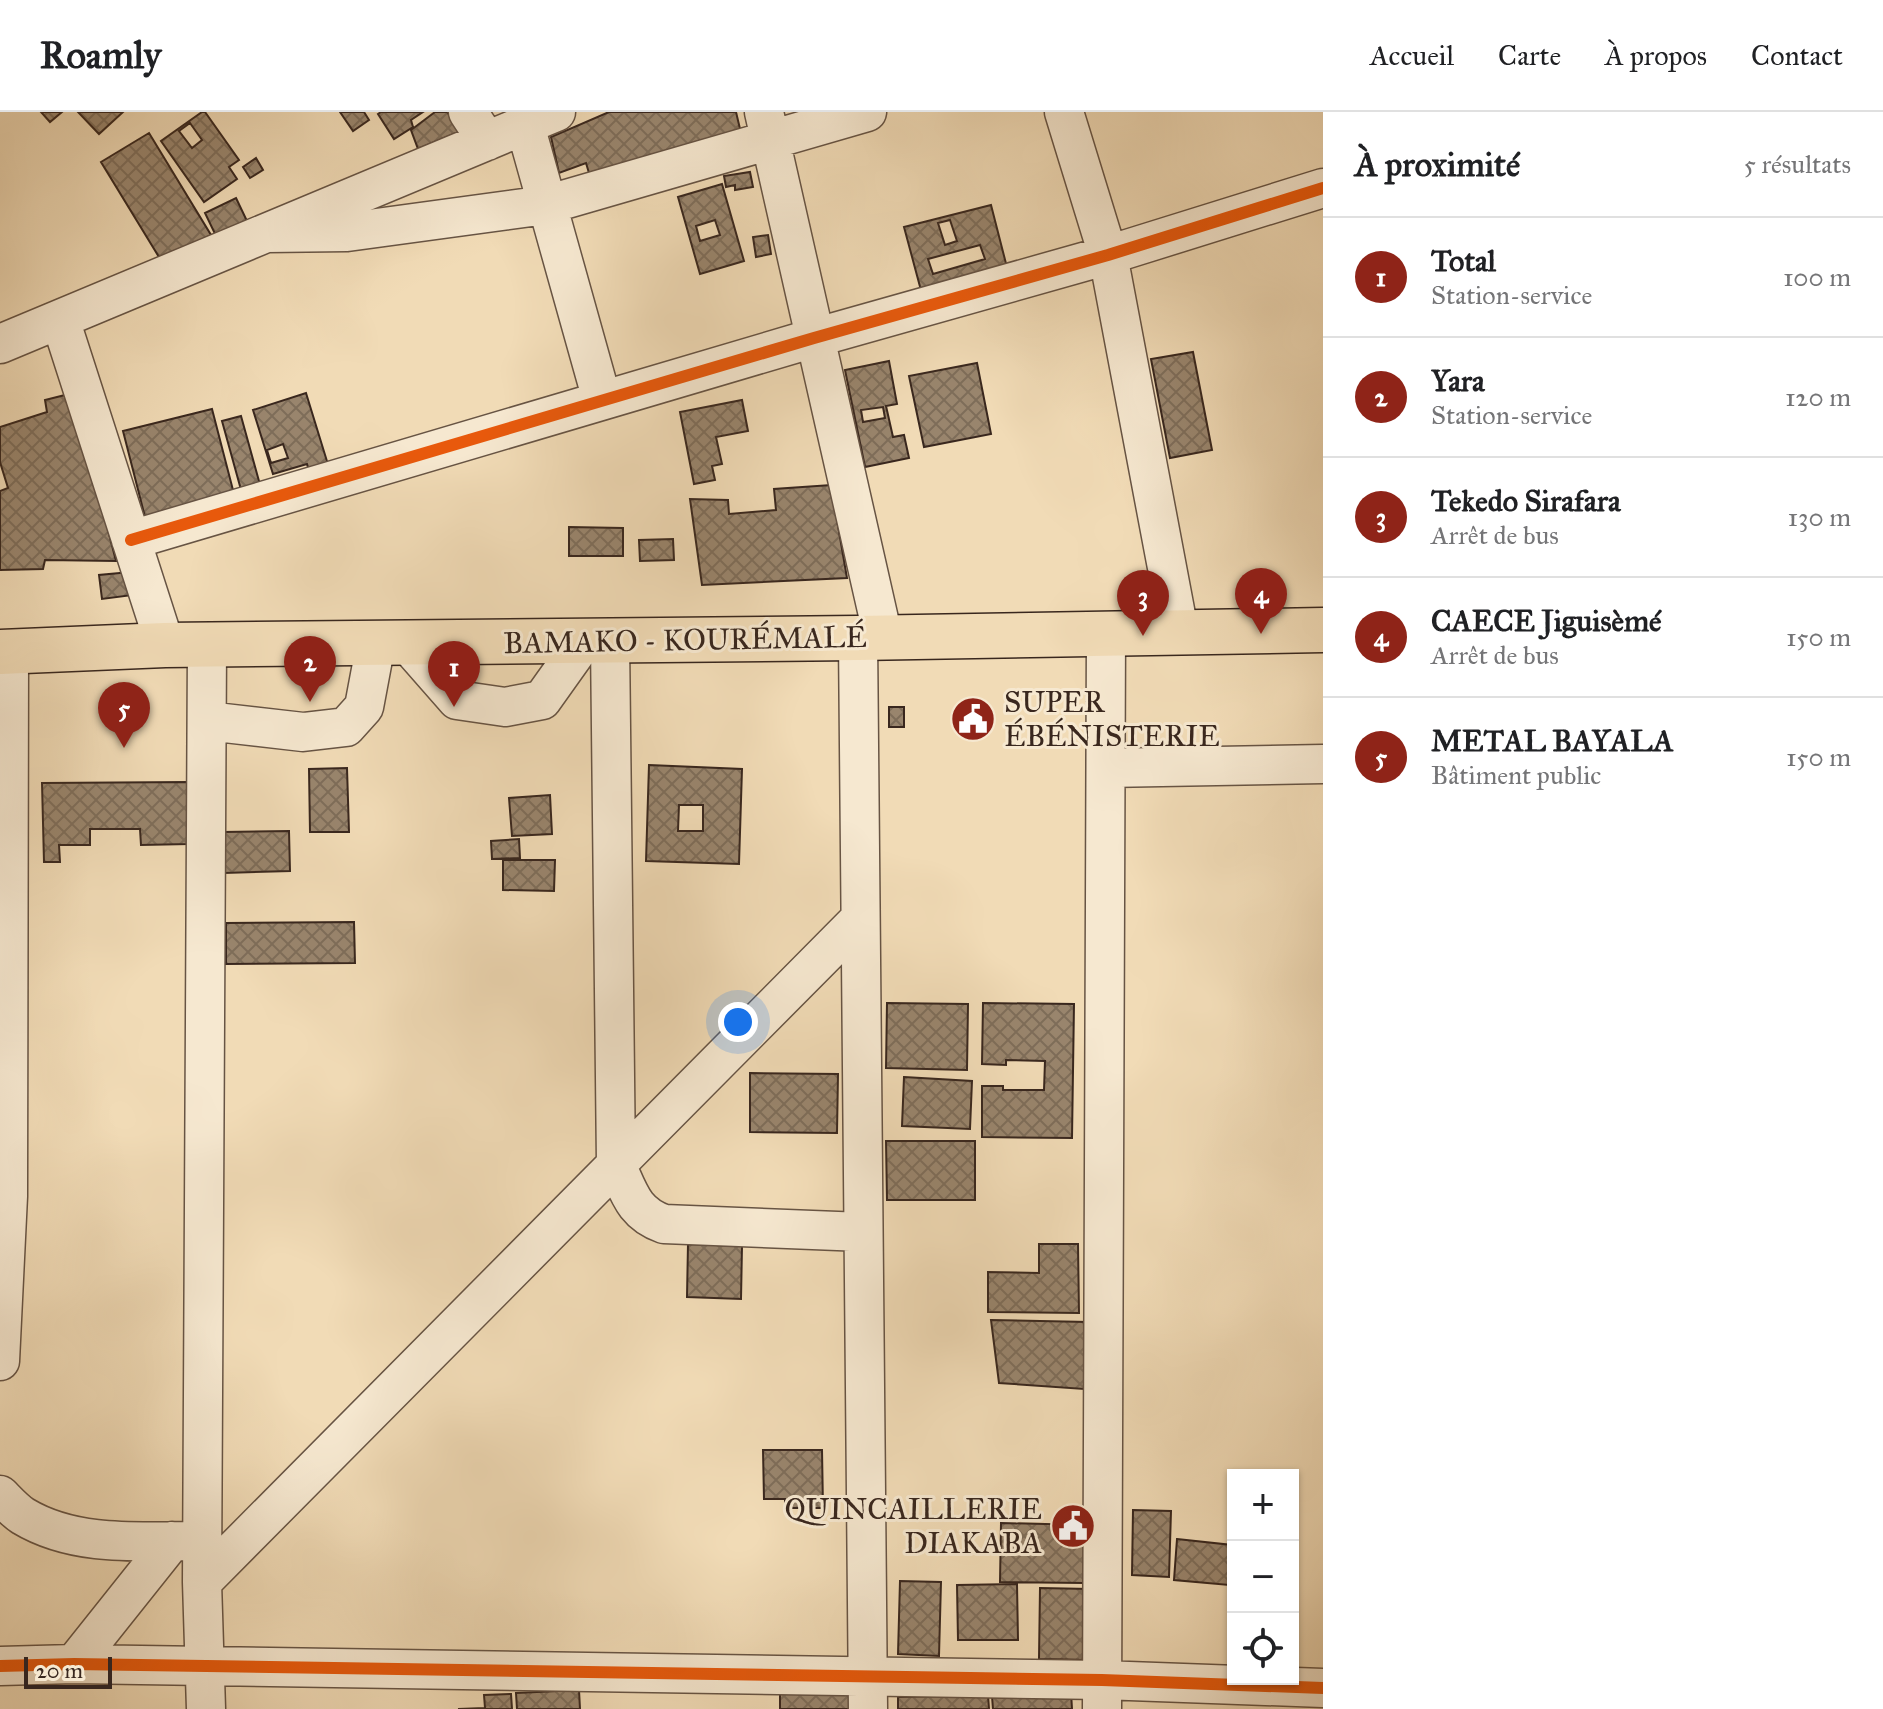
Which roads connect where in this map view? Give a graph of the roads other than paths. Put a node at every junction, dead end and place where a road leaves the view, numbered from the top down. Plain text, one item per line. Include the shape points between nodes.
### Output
1 (867, 112) edge
2 (1064, 112) edge
3 (541, 118) edge
4 (477, 126) edge
5 (767, 126) edge
6 (1323, 188) edge
7 (546, 205) junction
8 (267, 233) junction
9 (1108, 255) junction
10 (60, 319) junction
11 (814, 338) junction
12 (0, 344) edge
13 (602, 400) junction
14 (131, 540) junction
15 (1323, 630) edge
16 (1179, 631) junction
17 (1106, 632) junction
18 (870, 638) junction
19 (597, 641) junction
20 (391, 643) junction
21 (186, 645) junction
22 (4, 652) edge
23 (207, 721) junction
24 (1323, 764) edge
25 (1106, 768) junction
26 (860, 919) junction
27 (616, 1164) junction
28 (863, 1232) junction
29 (0, 1361) edge
30 (0, 1495) edge
31 (187, 1541) junction
32 (202, 1582) junction
33 (74, 1664) junction
34 (0, 1666) edge
35 (206, 1666) junction
36 (1323, 1688) edge
37 (868, 1693) edge
38 (1102, 1695) edge
39 (206, 1709) edge

1 - 5 street
2 - 9 street
3 - 4 street
3 - 7 street
4 - 8 street
5 - 7 street
5 - 11 street
6 - 9 street
7 - 8 street via 347,232
7 - 13 street
8 - 10 street
9 - 11 street
9 - 16 street
10 - 12 street
10 - 14 street
11 - 13 street
11 - 18 street
13 - 14 street
14 - 21 street
15 - 16 highway, BAMAKO - KOURÉMALÉ
16 - 17 highway, BAMAKO - KOURÉMALÉ
17 - 18 highway, BAMAKO - KOURÉMALÉ
17 - 25 street
18 - 19 highway, BAMAKO - KOURÉMALÉ
18 - 26 street
19 - 20 highway, BAMAKO - KOURÉMALÉ
19 - 20 street via 542,700 505,707 457,700
19 - 27 street
20 - 21 highway, BAMAKO - KOURÉMALÉ
20 - 23 street via 364,707 346,727 303,732
21 - 22 highway, BAMAKO - KOURÉMALÉ
21 - 23 street
22 - 29 street via 8,1196
23 - 31 street
24 - 25 street
25 - 38 street
26 - 27 street
26 - 28 street
27 - 28 street via 637,1208 664,1224
27 - 32 street
28 - 37 street
30 - 31 street via 21,1516 94,1540
31 - 32 street
31 - 33 street
32 - 35 street
33 - 34 street
33 - 35 street
35 - 37 street
35 - 39 street
36 - 38 street
37 - 38 street

